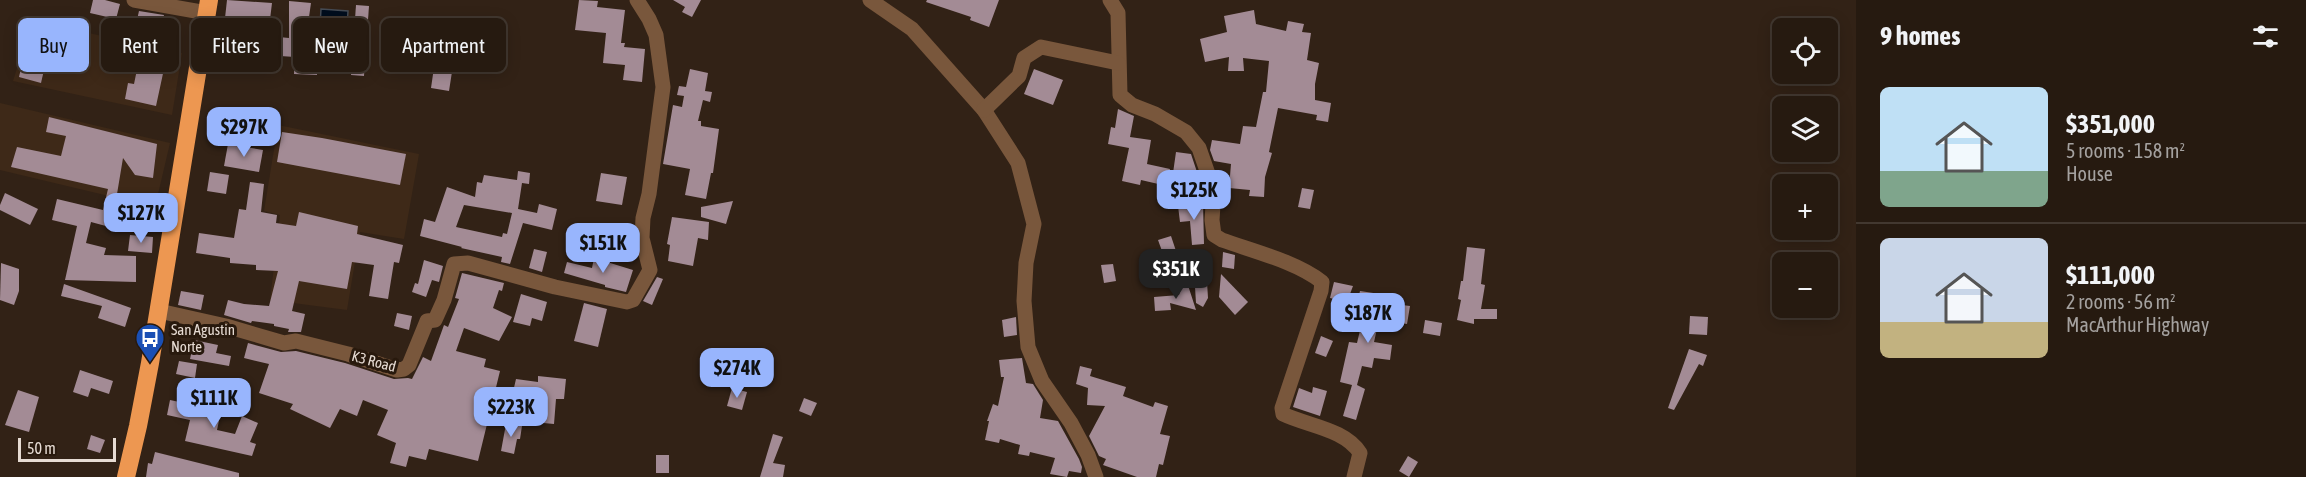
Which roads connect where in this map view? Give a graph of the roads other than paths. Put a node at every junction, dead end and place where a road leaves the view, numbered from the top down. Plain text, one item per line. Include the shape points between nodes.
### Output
1 (134, 0) edge
2 (637, 0) edge
3 (870, 0) edge
4 (1110, 0) edge
5 (208, 7) edge
6 (1118, 63) junction
7 (984, 110) junction
8 (159, 311) junction
9 (126, 477) edge
10 (1096, 477) edge
11 (1354, 477) edge

1 - 5 street
2 - 8 street, K3 Road via 656,35 663,87 643,218 642,238 650,270 633,300 555,287 457,263 452,267 435,320 427,321 409,364 397,370 296,341 284,343
3 - 7 street via 912,29
4 - 6 street via 1118,13
5 - 8 highway
6 - 7 street via 1041,47 1024,57 1018,76
6 - 11 street via 1120,95 1186,132 1199,148 1214,191 1214,235 1322,282 1282,408 1284,414 1353,443 1360,453
7 - 10 street via 1018,163 1034,224 1024,282 1028,347 1042,381 1071,423
8 - 9 highway

